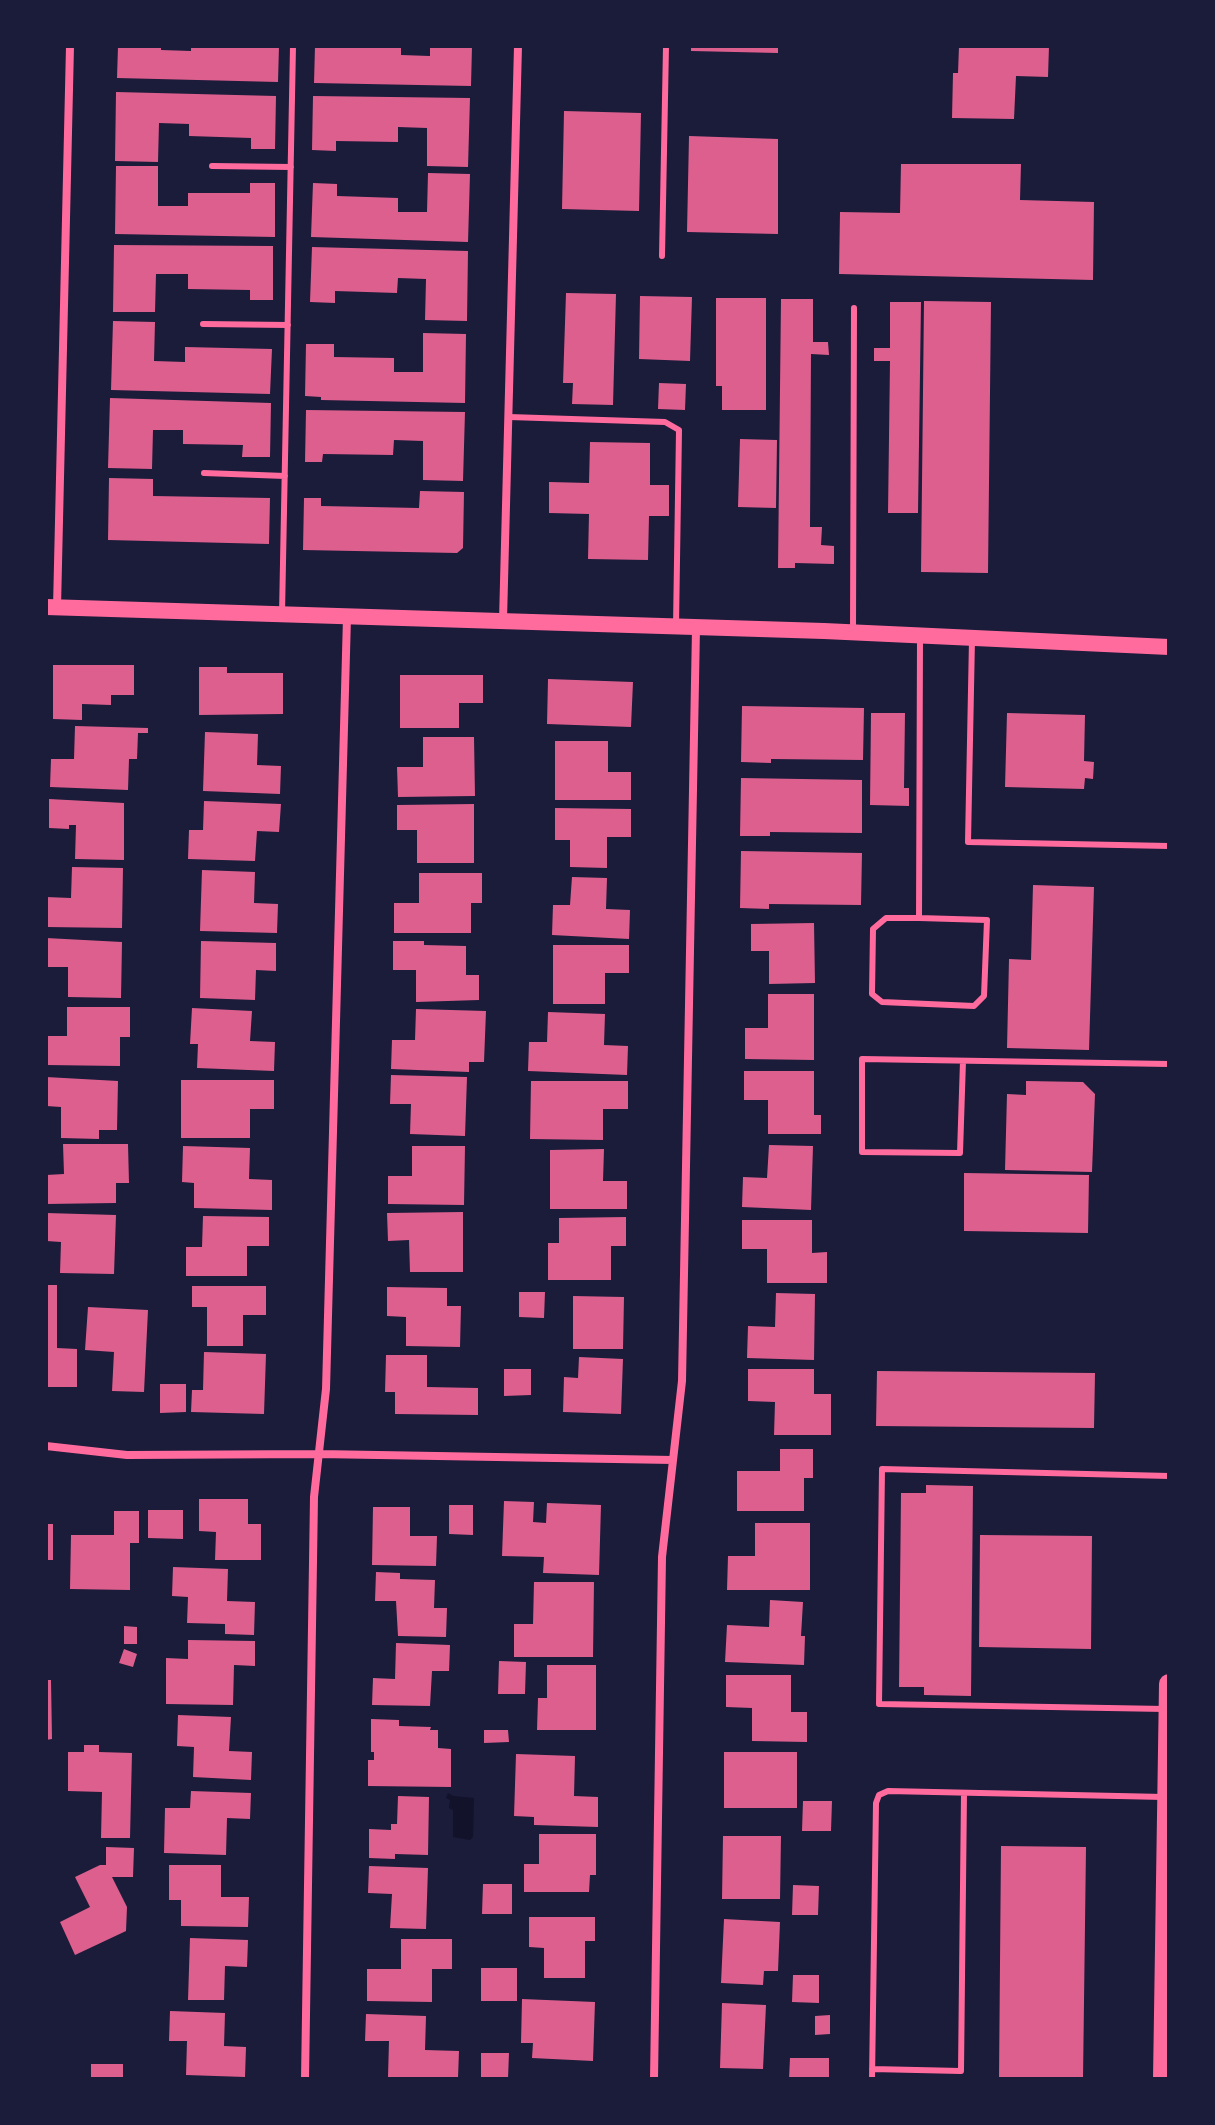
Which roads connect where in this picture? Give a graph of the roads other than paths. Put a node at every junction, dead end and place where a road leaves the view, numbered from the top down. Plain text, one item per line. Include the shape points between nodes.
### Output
1 (70, 46) edge
2 (293, 46) edge
3 (518, 46) edge
4 (666, 46) edge
5 (212, 166) dead end
6 (291, 167) junction
7 (662, 256) dead end
8 (854, 308) dead end
9 (203, 324) dead end
10 (288, 325) junction
11 (509, 417) junction
12 (204, 473) dead end
13 (285, 476) junction
14 (51, 608) edge
15 (282, 614) junction
16 (347, 616) junction
17 (503, 620) junction
18 (676, 626) junction
19 (696, 627) junction
20 (853, 632) junction
21 (920, 635) junction
22 (972, 638) junction
23 (1169, 647) edge
24 (1169, 846) edge
25 (919, 918) junction
26 (963, 1061) junction
27 (1169, 1064) edge
28 (46, 1446) edge
29 (319, 1454) junction
30 (673, 1460) junction
31 (1169, 1476) edge
32 (1169, 1684) edge
33 (1169, 1709) edge
34 (964, 1793) junction
35 (1167, 1797) edge
36 (872, 2069) junction
37 (305, 2079) edge
38 (654, 2079) edge
39 (872, 2079) edge
40 (1163, 2079) edge

1 - 14 street
2 - 6 lane
3 - 11 street
4 - 7 lane
5 - 6 lane
6 - 10 lane
8 - 20 lane
9 - 10 lane
10 - 13 lane
11 - 17 street
11 - 18 lane via 665,422 679,430
12 - 13 lane
13 - 15 lane
14 - 15 main road
15 - 16 main road
16 - 17 main road
16 - 29 street via 326,1389
17 - 18 main road
18 - 19 main road
19 - 20 main road
19 - 30 street via 682,1381
20 - 21 main road
21 - 22 main road
21 - 25 lane
22 - 23 main road
22 - 24 lane via 968,842
25 - 25 lane via 987,920 984,996 974,1006 882,1002 872,994 873,929 886,918
26 - 26 lane via 862,1059 862,1152 960,1153
26 - 27 lane
28 - 29 street via 127,1455
29 - 30 street
29 - 37 street via 314,1497
30 - 38 street via 662,1557
31 - 33 lane via 882,1469 879,1704
32 - 33 main road
33 - 35 main road
34 - 35 lane
34 - 36 lane via 888,1791 876,1803
34 - 36 lane via 961,2071
35 - 40 main road
36 - 39 lane

